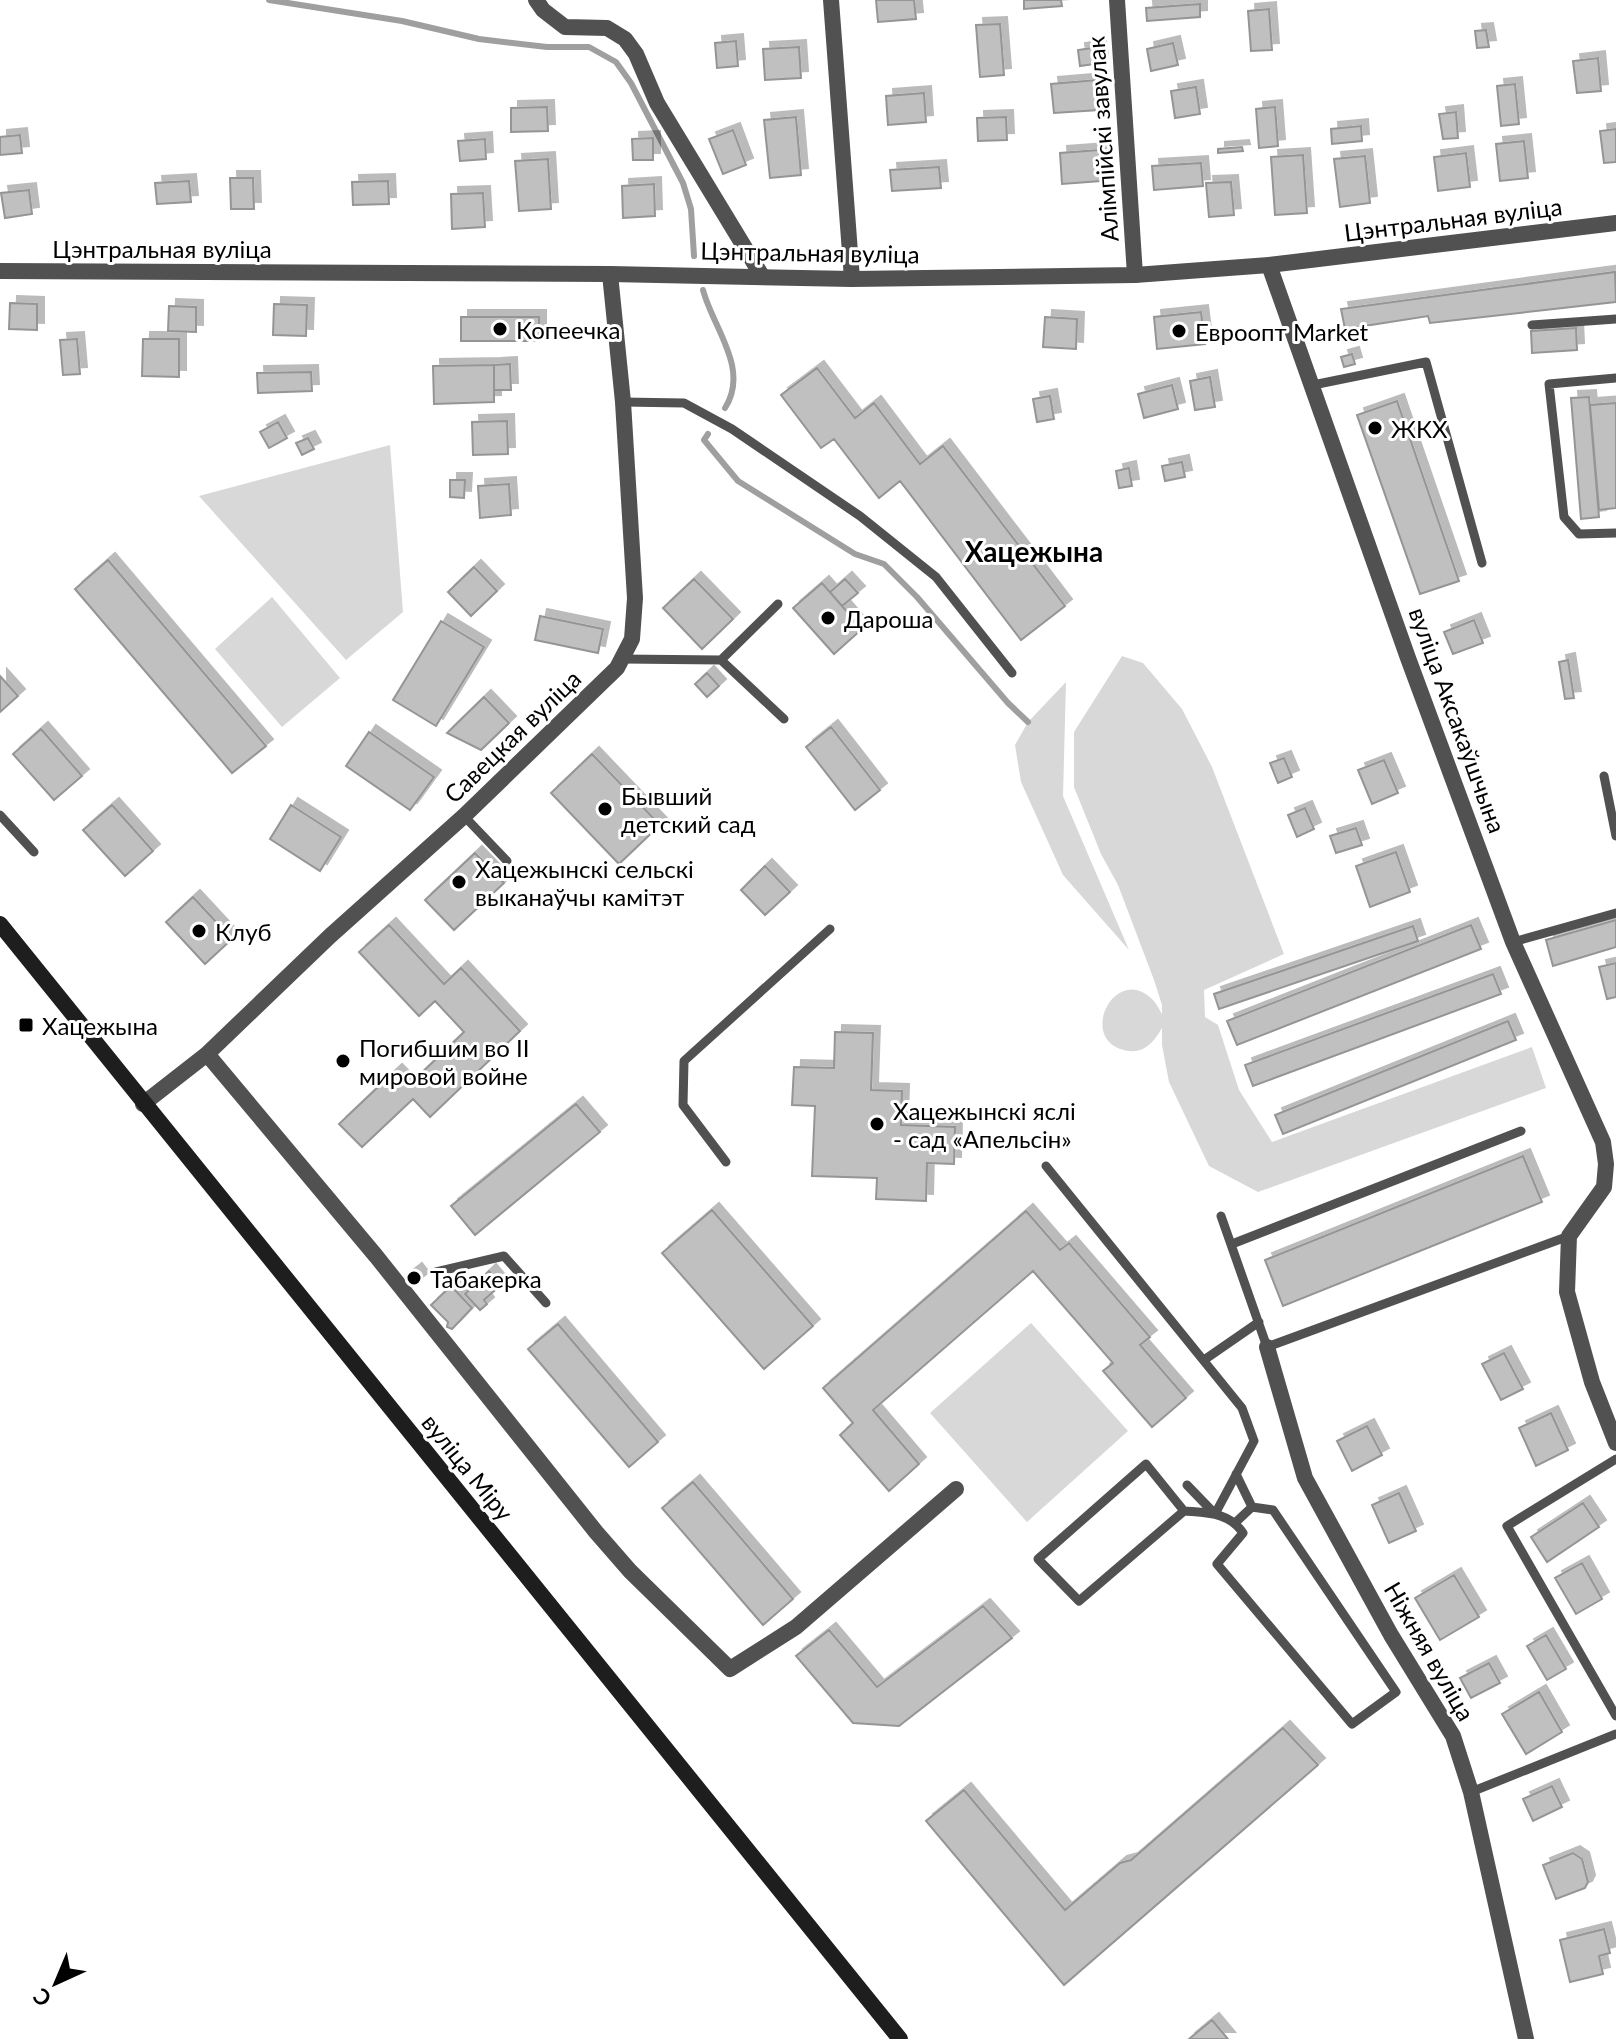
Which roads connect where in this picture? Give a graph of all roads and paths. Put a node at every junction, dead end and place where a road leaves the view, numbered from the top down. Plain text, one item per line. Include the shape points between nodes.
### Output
1 (536, 0) edge
2 (831, 0) edge
3 (1117, 0) edge
4 (1616, 223) edge
5 (1269, 265) junction
6 (0, 271) edge
7 (610, 274) junction
8 (1135, 275) junction
9 (762, 276) junction
10 (852, 279) junction
11 (1616, 319) edge
12 (1532, 325) dead end
13 (1616, 378) edge
14 (1313, 385) junction
15 (623, 402) junction
16 (1616, 533) edge
17 (1482, 563) dead end
18 (778, 604) dead end
19 (622, 659) junction
20 (721, 660) junction
21 (1012, 673) dead end
22 (784, 719) dead end
23 (1604, 776) dead end
24 (0, 815) edge
25 (464, 816) junction
26 (1616, 836) edge
27 (34, 852) dead end
28 (507, 861) dead end
29 (1616, 913) edge
30 (0, 924) edge
31 (830, 929) dead end
32 (1513, 942) junction
33 (207, 1054) junction
34 (143, 1104) junction
35 (1521, 1131) dead end
36 (726, 1162) dead end
37 (1046, 1166) dead end
38 (1610, 1185) edge
39 (1221, 1216) dead end
40 (1569, 1236) junction
41 (1232, 1244) junction
42 (436, 1272) dead end
43 (546, 1303) dead end
44 (1259, 1322) junction
45 (1267, 1347) junction
46 (1204, 1360) junction
47 (1616, 1443) edge
48 (1616, 1459) edge
49 (1236, 1474) junction
50 (1187, 1485) dead end
51 (956, 1489) dead end
52 (1252, 1507) junction
53 (1184, 1511) junction
54 (1215, 1514) junction
55 (1236, 1522) junction
56 (1616, 1716) edge
57 (1616, 1734) edge
58 (1471, 1792) junction
59 (900, 2039) edge
60 (1526, 2039) edge

1 - 9 street via 565,27 607,28 625,39 657,103
2 - 10 street
3 - 8 street, Алімпійскі завулак
4 - 5 street, Цэнтральная вуліца
5 - 8 street, Цэнтральная вуліца
5 - 14 street, вуліца Аксакаўшчына
6 - 7 street, Цэнтральная вуліца
7 - 9 street, Цэнтральная вуліца
7 - 15 street, Савецкая вуліца
8 - 10 street, Цэнтральная вуліца
9 - 10 street, Цэнтральная вуліца
11 - 12 lane
13 - 16 lane via 1549,384 1564,517 1579,534
14 - 17 lane via 1426,362
14 - 32 street, вуліца Аксакаўшчына
15 - 19 street, Савецкая вуліца via 635,598 632,639
15 - 21 lane via 684,403 732,429 860,516 936,577
18 - 20 lane
19 - 20 lane
19 - 25 street, Савецкая вуліца
20 - 22 lane
23 - 26 lane
24 - 27 lane
25 - 28 lane
25 - 33 street, Савецкая вуліца
29 - 32 lane
30 - 34 main road, вуліца Міру
31 - 36 lane via 684,1061 683,1105
32 - 38 street, вуліца Аксакаўшчына via 1603,1142
33 - 34 street, Савецкая вуліца
33 - 51 street via 596,1532 730,1669 796,1627
34 - 59 main road, вуліца Міру
35 - 41 lane
37 - 46 lane
38 - 40 street
39 - 41 lane
40 - 45 lane
40 - 47 street via 1567,1292
41 - 44 lane
42 - 43 lane via 504,1256
44 - 45 lane
44 - 46 lane
45 - 58 street, Ніжняя вуліца via 1305,1478 1453,1736
46 - 49 lane via 1242,1408 1254,1441
48 - 56 lane via 1507,1526
49 - 52 lane
49 - 54 lane
50 - 54 lane
52 - 55 lane
52 - 55 lane via 1273,1510 1396,1692 1352,1724 1217,1564 1243,1533
53 - 53 lane via 1079,1601 1038,1559 1146,1464
53 - 54 lane
54 - 55 lane
57 - 58 lane
58 - 60 street, Ніжняя вуліца

